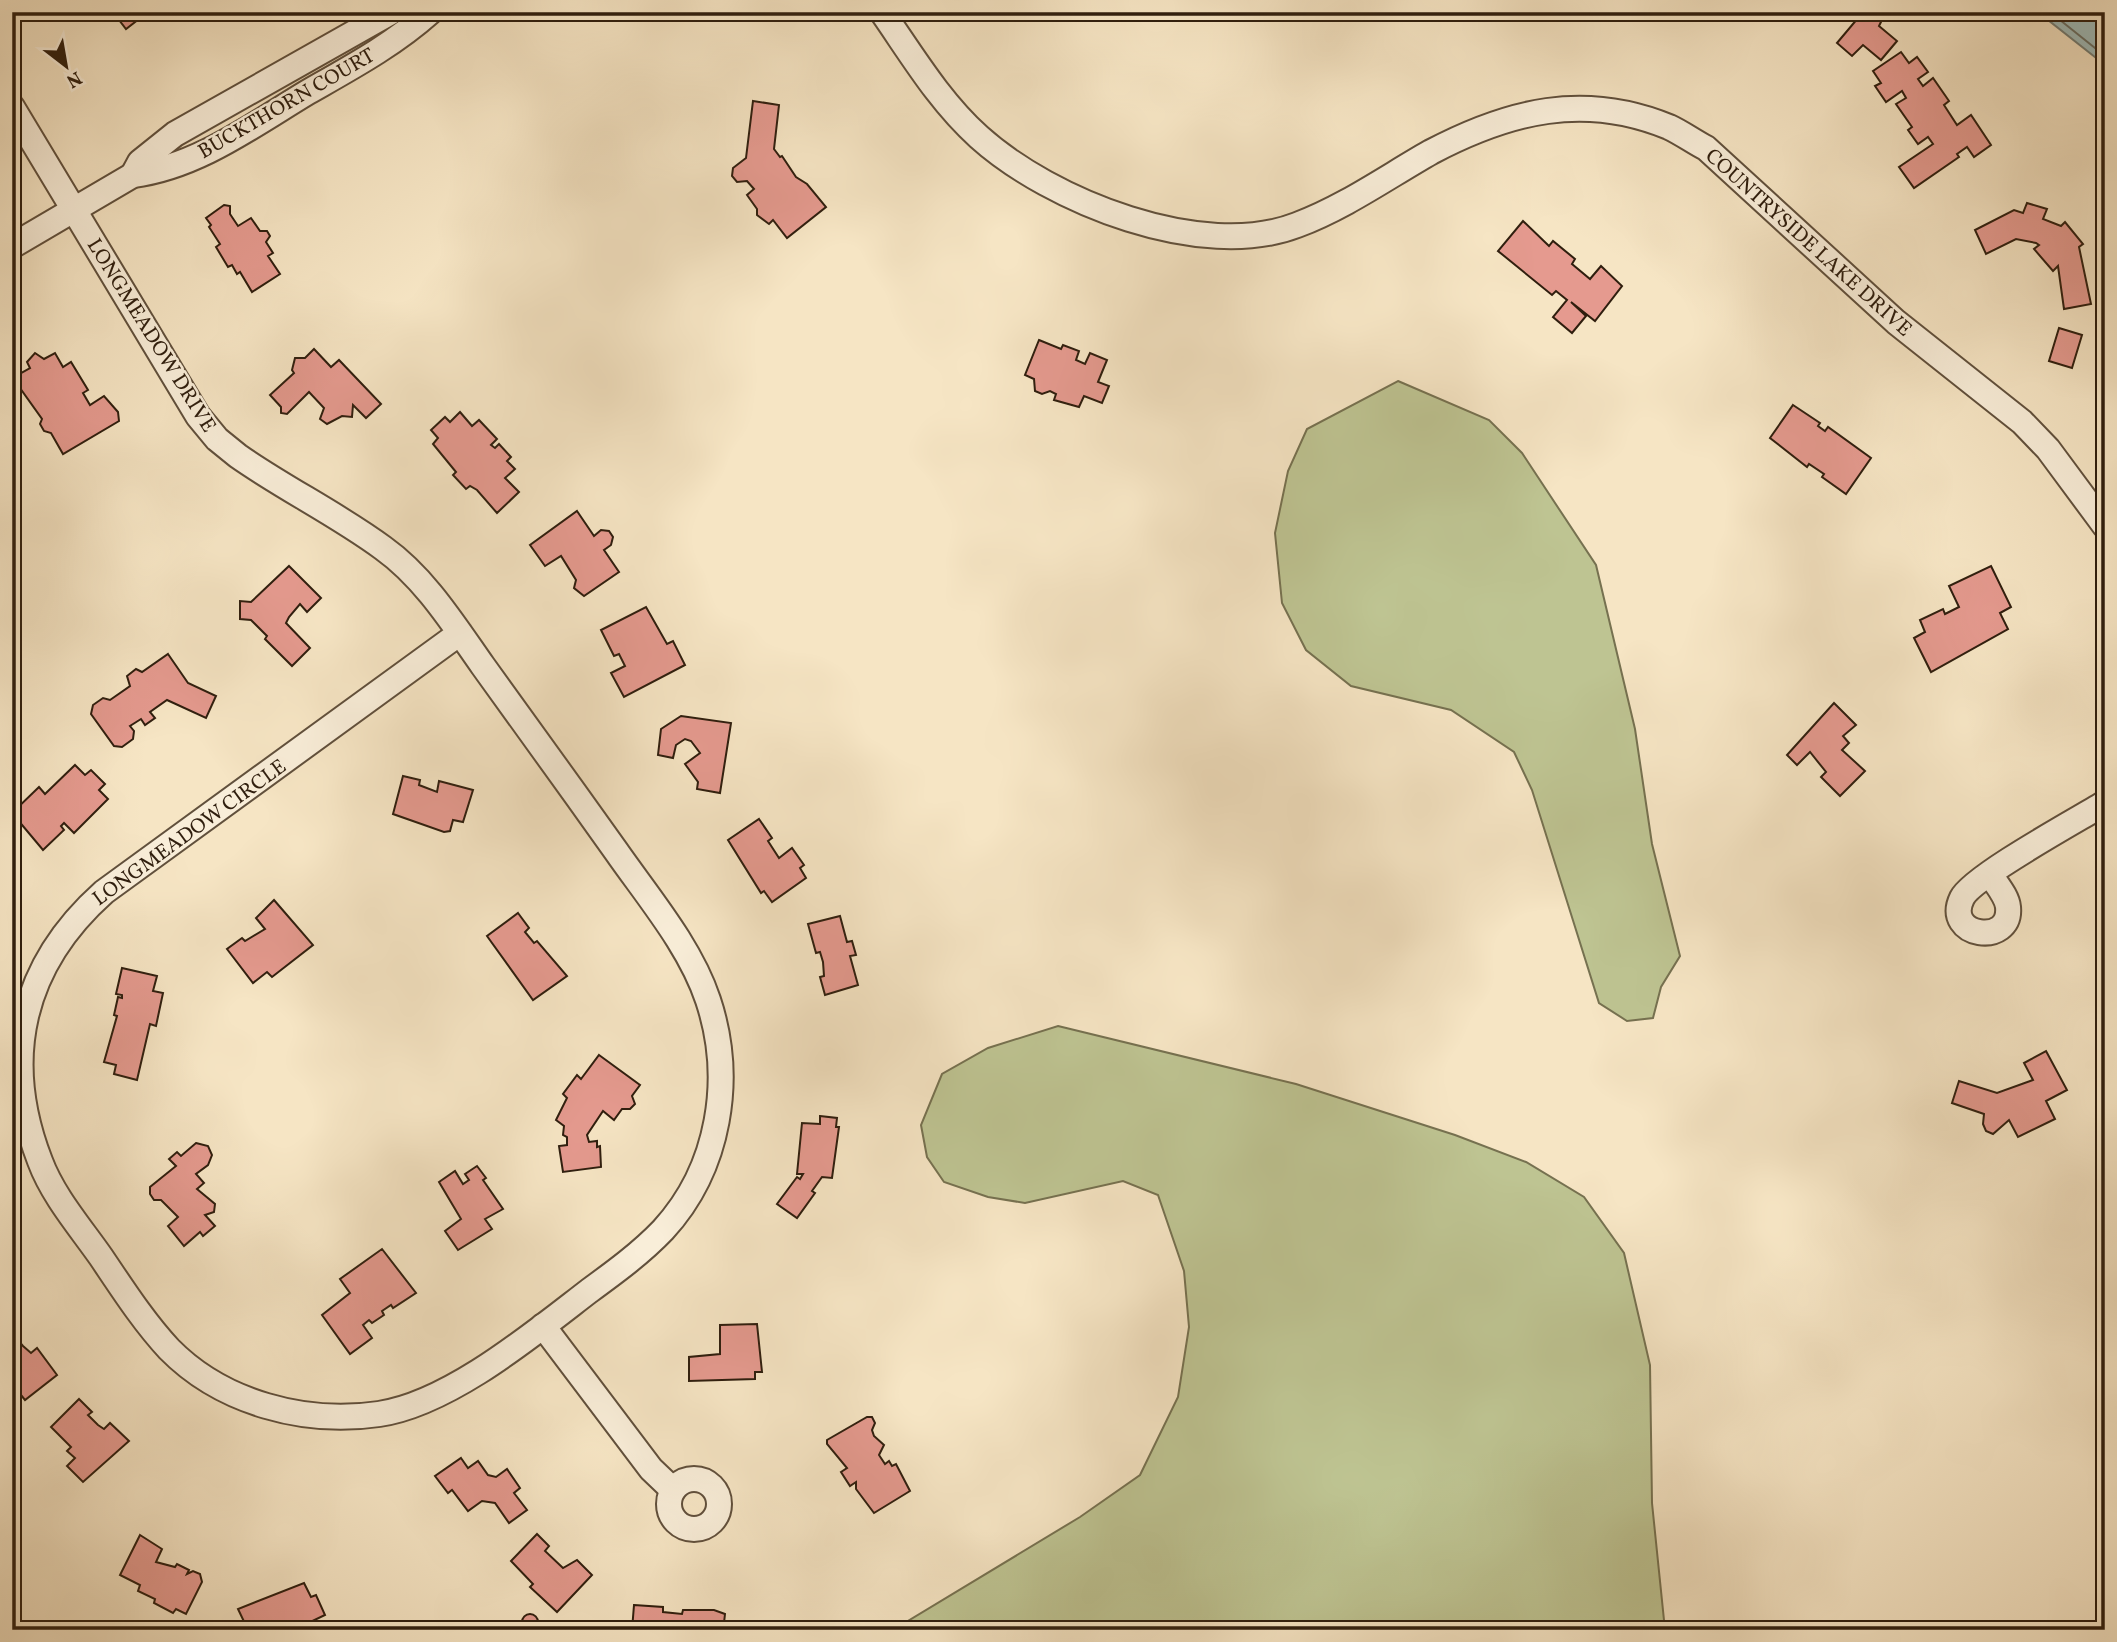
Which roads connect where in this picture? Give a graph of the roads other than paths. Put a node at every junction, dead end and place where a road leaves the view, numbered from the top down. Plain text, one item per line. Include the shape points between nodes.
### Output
1 (391, 12) edge
2 (430, 12) edge
3 (881, 12) edge
4 (12, 107) edge
5 (133, 175) junction
6 (74, 210) junction
7 (12, 247) edge
8 (2105, 526) edge
9 (460, 633) junction
10 (2105, 803) edge
11 (1990, 874) dead end
12 (543, 1326) junction
13 (673, 1490) dead end

1 - 5 street, BUCKTHORN COURT via 175,134 140,162
2 - 5 street, BUCKTHORN COURT via 390,44 218,146 152,173
3 - 8 street, COUNTRYSIDE LAKE DRIVE via 950,106 1001,155 1037,179 1114,214 1176,231 1212,236 1263,234 1294,226 1334,209 1481,128 1529,112 1585,108 1669,127 1706,148 1877,305 2022,422
4 - 6 street, LONGMEADOW DRIVE
5 - 6 street, BUCKTHORN COURT
6 - 7 street, BUCKTHORN COURT
6 - 9 street, LONGMEADOW DRIVE via 198,416 217,439 267,476 384,548 423,586
9 - 12 street, LONGMEADOW CIRCLE via 686,955 707,997 716,1032 721,1081 716,1131 683,1204 632,1260
9 - 12 street, LONGMEADOW CIRCLE via 170,842 82,912 53,947 30,992 20,1052 23,1098 51,1185 138,1311 186,1364 240,1397 317,1416 377,1415 404,1409 462,1380
10 - 11 street
12 - 13 street via 651,1469

